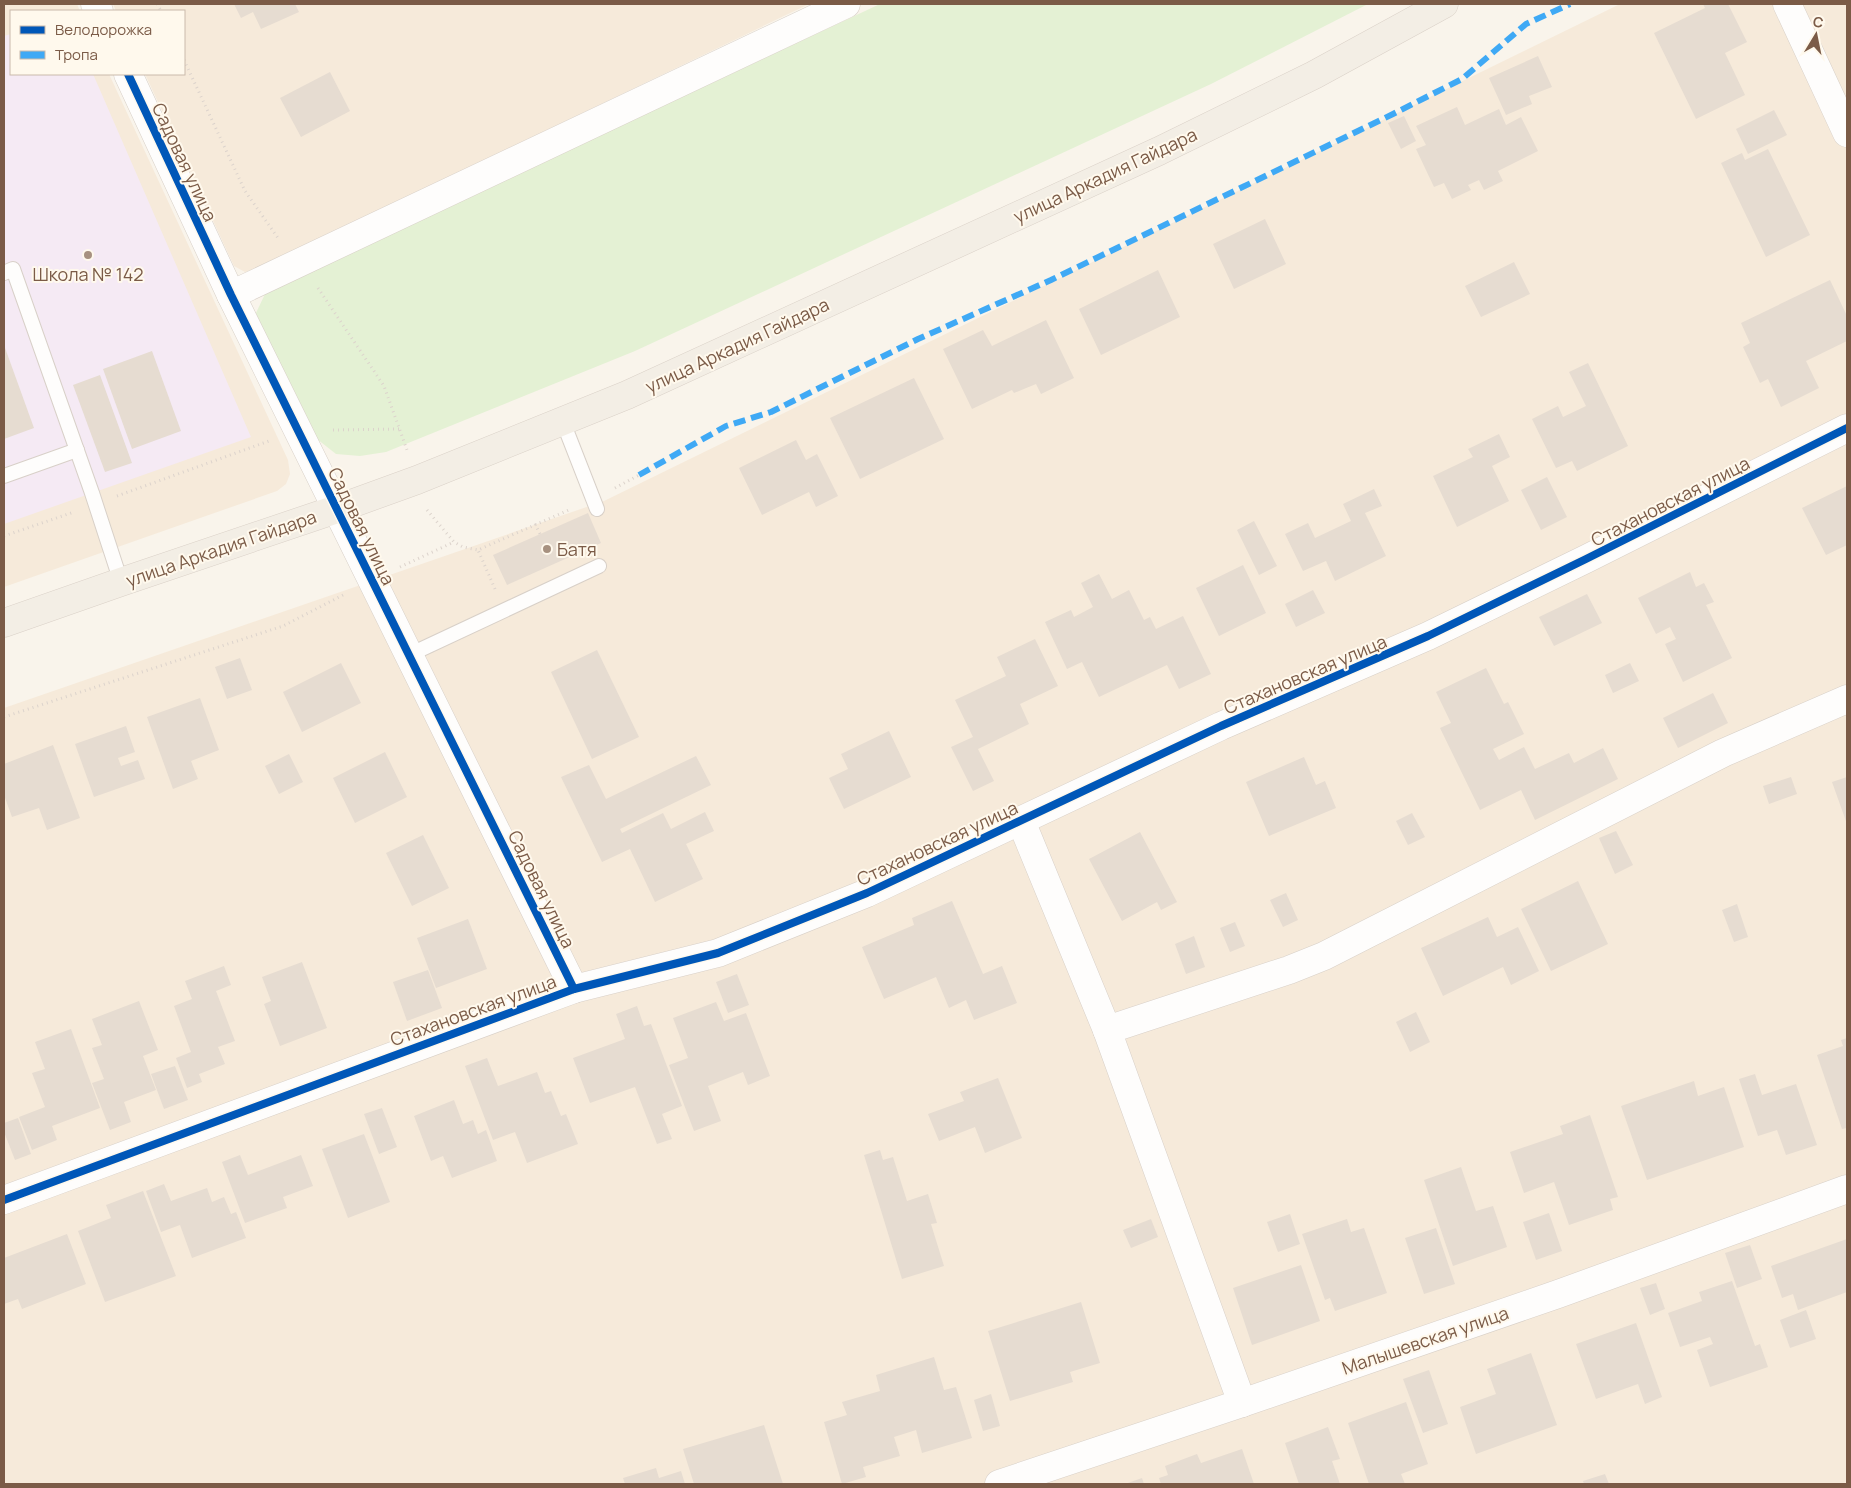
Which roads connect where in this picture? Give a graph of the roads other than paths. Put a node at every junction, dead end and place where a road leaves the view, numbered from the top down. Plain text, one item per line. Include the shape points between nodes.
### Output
1 (846, 4) edge
2 (1444, 4) edge
3 (1787, 4) edge
4 (128, 75) edge
5 (1847, 133) edge
6 (4, 273) edge
7 (231, 295) junction
8 (563, 422) junction
9 (1847, 428) edge
10 (77, 450) junction
11 (4, 476) edge
12 (595, 504) road end
13 (337, 510) junction
14 (599, 566) dead end
15 (121, 582) junction
16 (4, 623) edge
17 (409, 655) junction
18 (1847, 699) edge
19 (1021, 821) junction
20 (574, 989) junction
21 (1108, 1030) junction
22 (1847, 1189) edge
23 (4, 1200) edge
24 (1242, 1403) junction
25 (999, 1484) edge

1 - 7 street
2 - 8 main road, улица Аркадия Гайдара via 1314,75 1159,151 679,373
3 - 5 street
4 - 7 street, Садовая улица
6 - 10 lane via 13,269
7 - 13 street, Садовая улица
8 - 12 lane
8 - 13 main road, улица Аркадия Гайдара
9 - 19 street, Стахановская улица via 1428,636 1221,726
10 - 11 lane
10 - 15 lane
13 - 15 main road, улица Аркадия Гайдара
13 - 17 street, Садовая улица
14 - 17 lane
15 - 16 main road, улица Аркадия Гайдара
17 - 20 street, Садовая улица
18 - 21 street via 1723,753 1324,956
19 - 20 street, Стахановская улица via 867,893 718,953
19 - 21 street
20 - 23 street, Стахановская улица
21 - 24 street
22 - 24 street, Малышевская улица via 1558,1294
24 - 25 street, Малышевская улица

